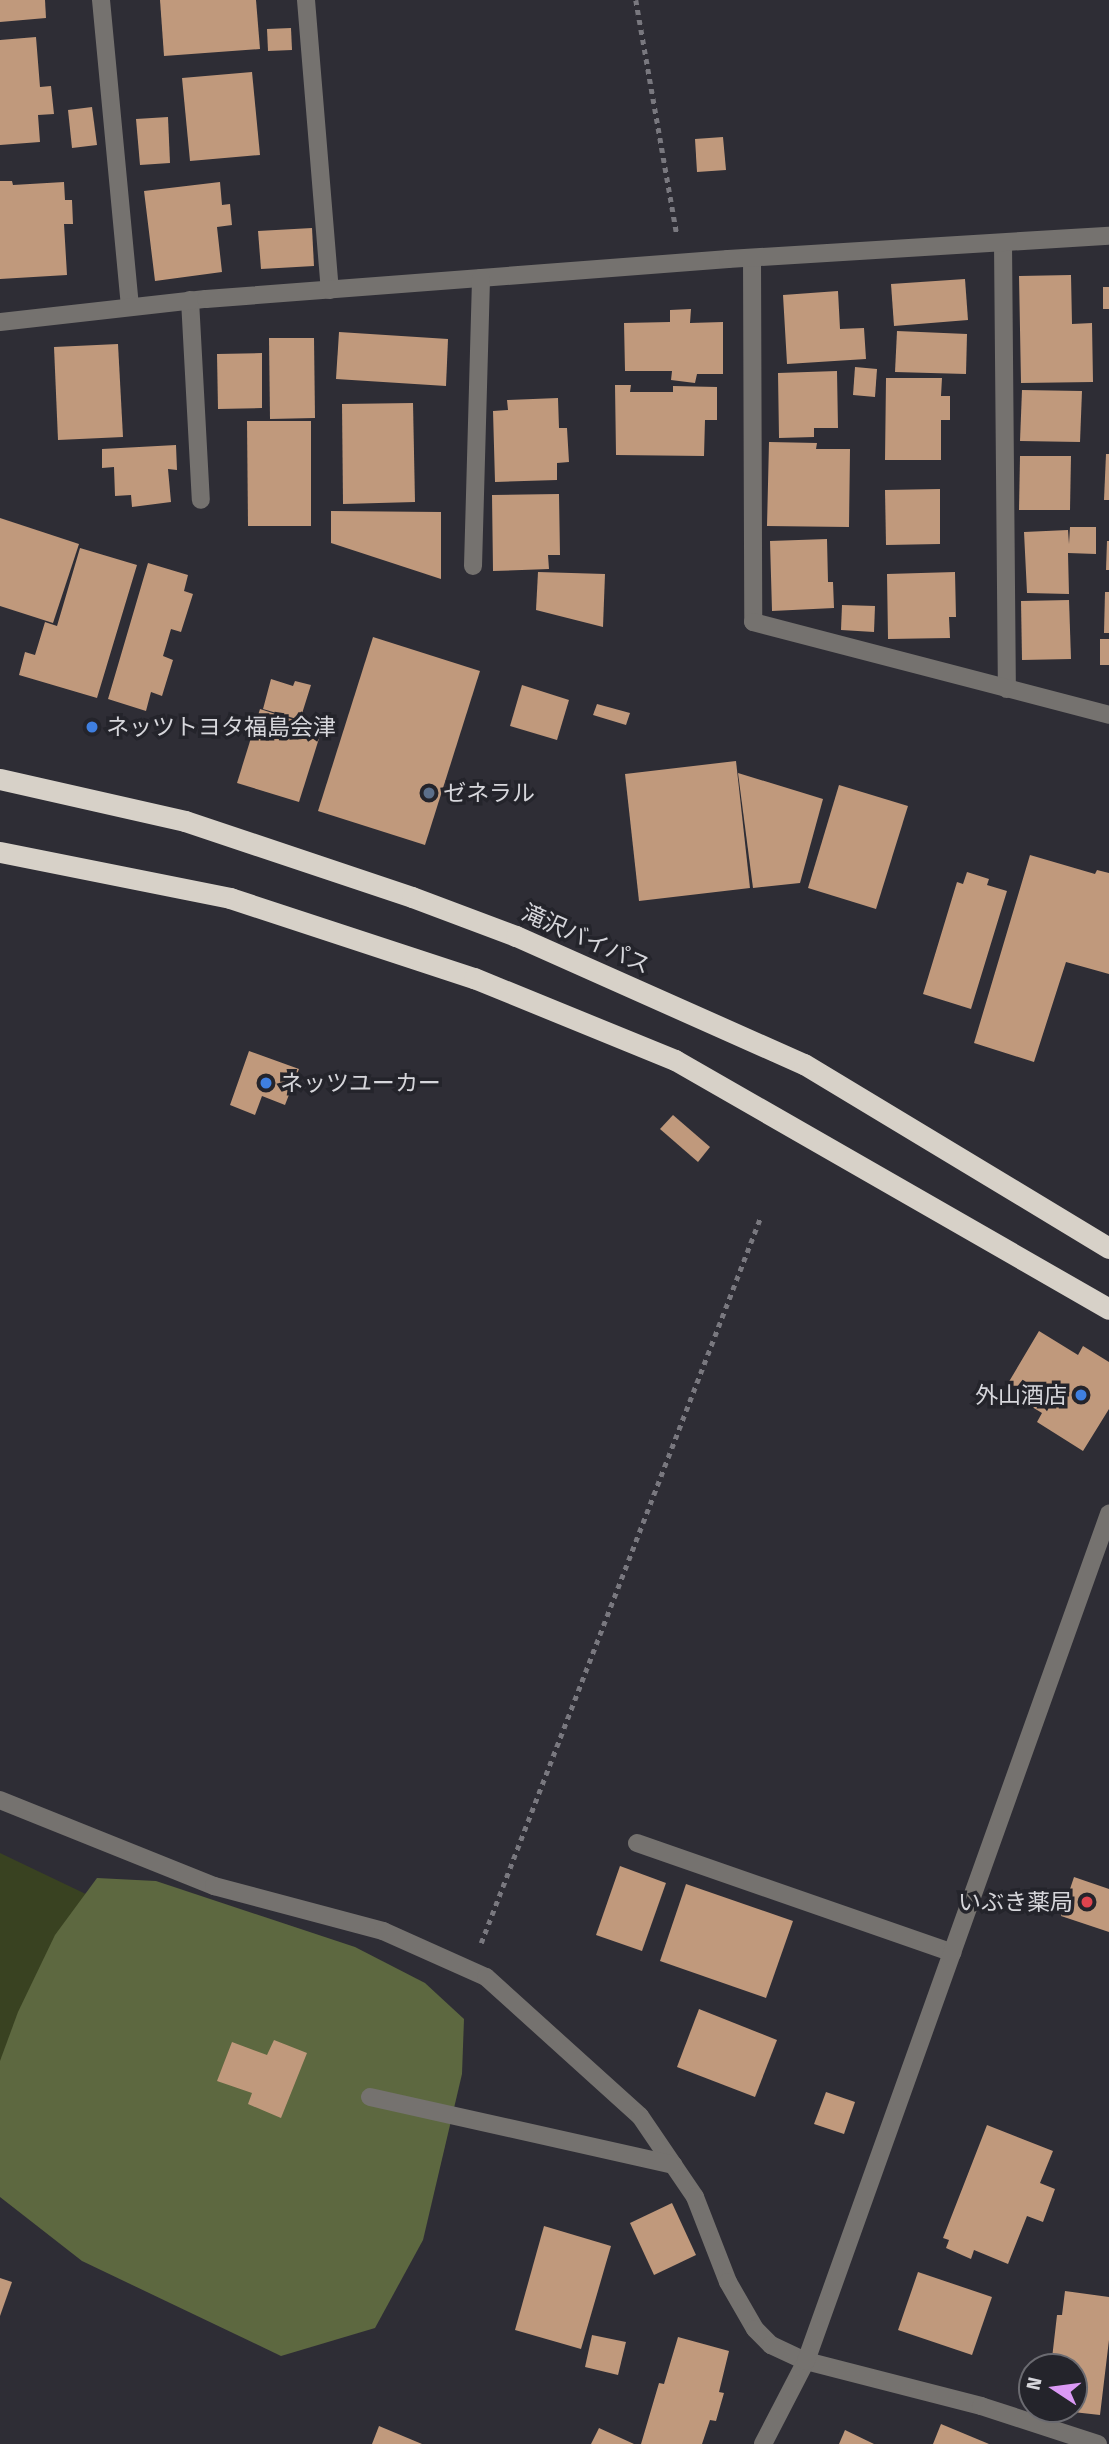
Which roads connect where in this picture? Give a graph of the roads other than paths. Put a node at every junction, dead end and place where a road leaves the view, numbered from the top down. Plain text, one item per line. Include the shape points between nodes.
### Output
1 (102, 0) edge
2 (306, 0) edge
3 (1109, 236) edge
4 (1003, 243) junction
5 (752, 258) junction
6 (481, 278) junction
7 (330, 290) junction
8 (190, 300) junction
9 (130, 305) junction
10 (0, 322) edge
11 (201, 500) dead end
12 (473, 566) dead end
13 (1007, 689) junction
14 (1109, 715) edge
15 (0, 779) edge
16 (0, 852) edge
17 (1109, 1248) edge
18 (1109, 1309) edge
19 (1109, 1514) edge
20 (0, 1800) edge
21 (637, 1843) dead end
22 (952, 1953) junction
23 (370, 2097) dead end
24 (673, 2165) junction
25 (806, 2361) junction
26 (763, 2444) edge
27 (1098, 2444) edge

1 - 9 street
2 - 7 street
3 - 4 street
4 - 5 street
4 - 13 street
5 - 6 street
5 - 13 street via 753,622
6 - 7 street
6 - 12 street
7 - 8 street
8 - 9 street
8 - 11 street
9 - 10 street
13 - 14 street
15 - 17 highway, 滝沢バイパス via 185,821 516,936 804,1064
16 - 18 highway via 230,898 474,978 675,1060
19 - 22 street
20 - 24 street via 215,1886 383,1931 486,1977 640,2116
21 - 22 street
22 - 25 street
23 - 24 street
24 - 25 street via 695,2197 728,2282 755,2329 771,2345
25 - 26 street
25 - 27 street via 981,2406

